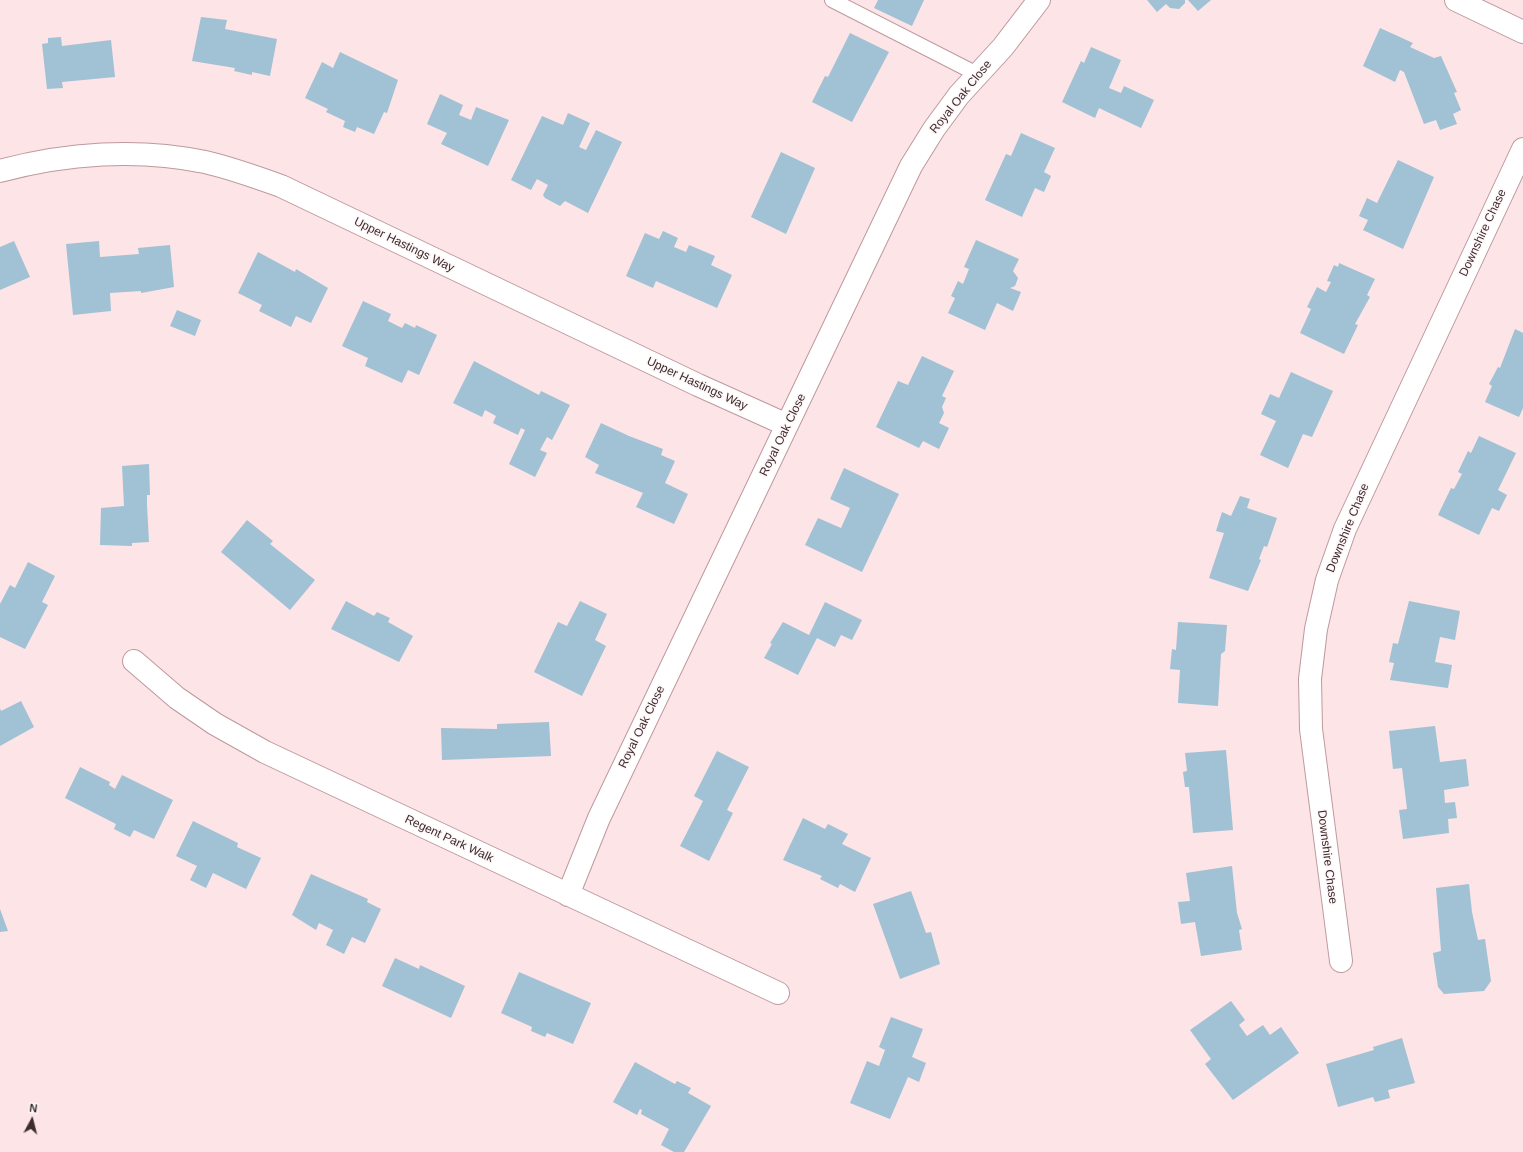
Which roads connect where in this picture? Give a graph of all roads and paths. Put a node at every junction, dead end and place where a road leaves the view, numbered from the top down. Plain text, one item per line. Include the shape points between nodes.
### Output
1 (832, 0) edge
2 (1039, 0) edge
3 (1456, 0) edge
4 (1523, 32) edge
5 (977, 74) junction
6 (1523, 149) edge
7 (0, 171) edge
8 (787, 425) junction
9 (134, 661) dead end
10 (568, 895) junction
11 (1340, 961) dead end
12 (778, 993) dead end

1 - 5 lane
2 - 5 street, Royal Oak Close via 1003,47
3 - 4 street
5 - 8 street, Royal Oak Close via 934,129 911,166
6 - 11 street, Downshire Chase via 1344,530 1327,580 1316,629 1310,679 1311,729
7 - 8 street, Upper Hastings Way via 68,158 119,154 154,155 204,162 243,172 281,186
8 - 10 street, Royal Oak Close via 599,818
9 - 10 street, Regent Park Walk via 177,698 215,724 259,749
10 - 12 street, Regent Park Walk

